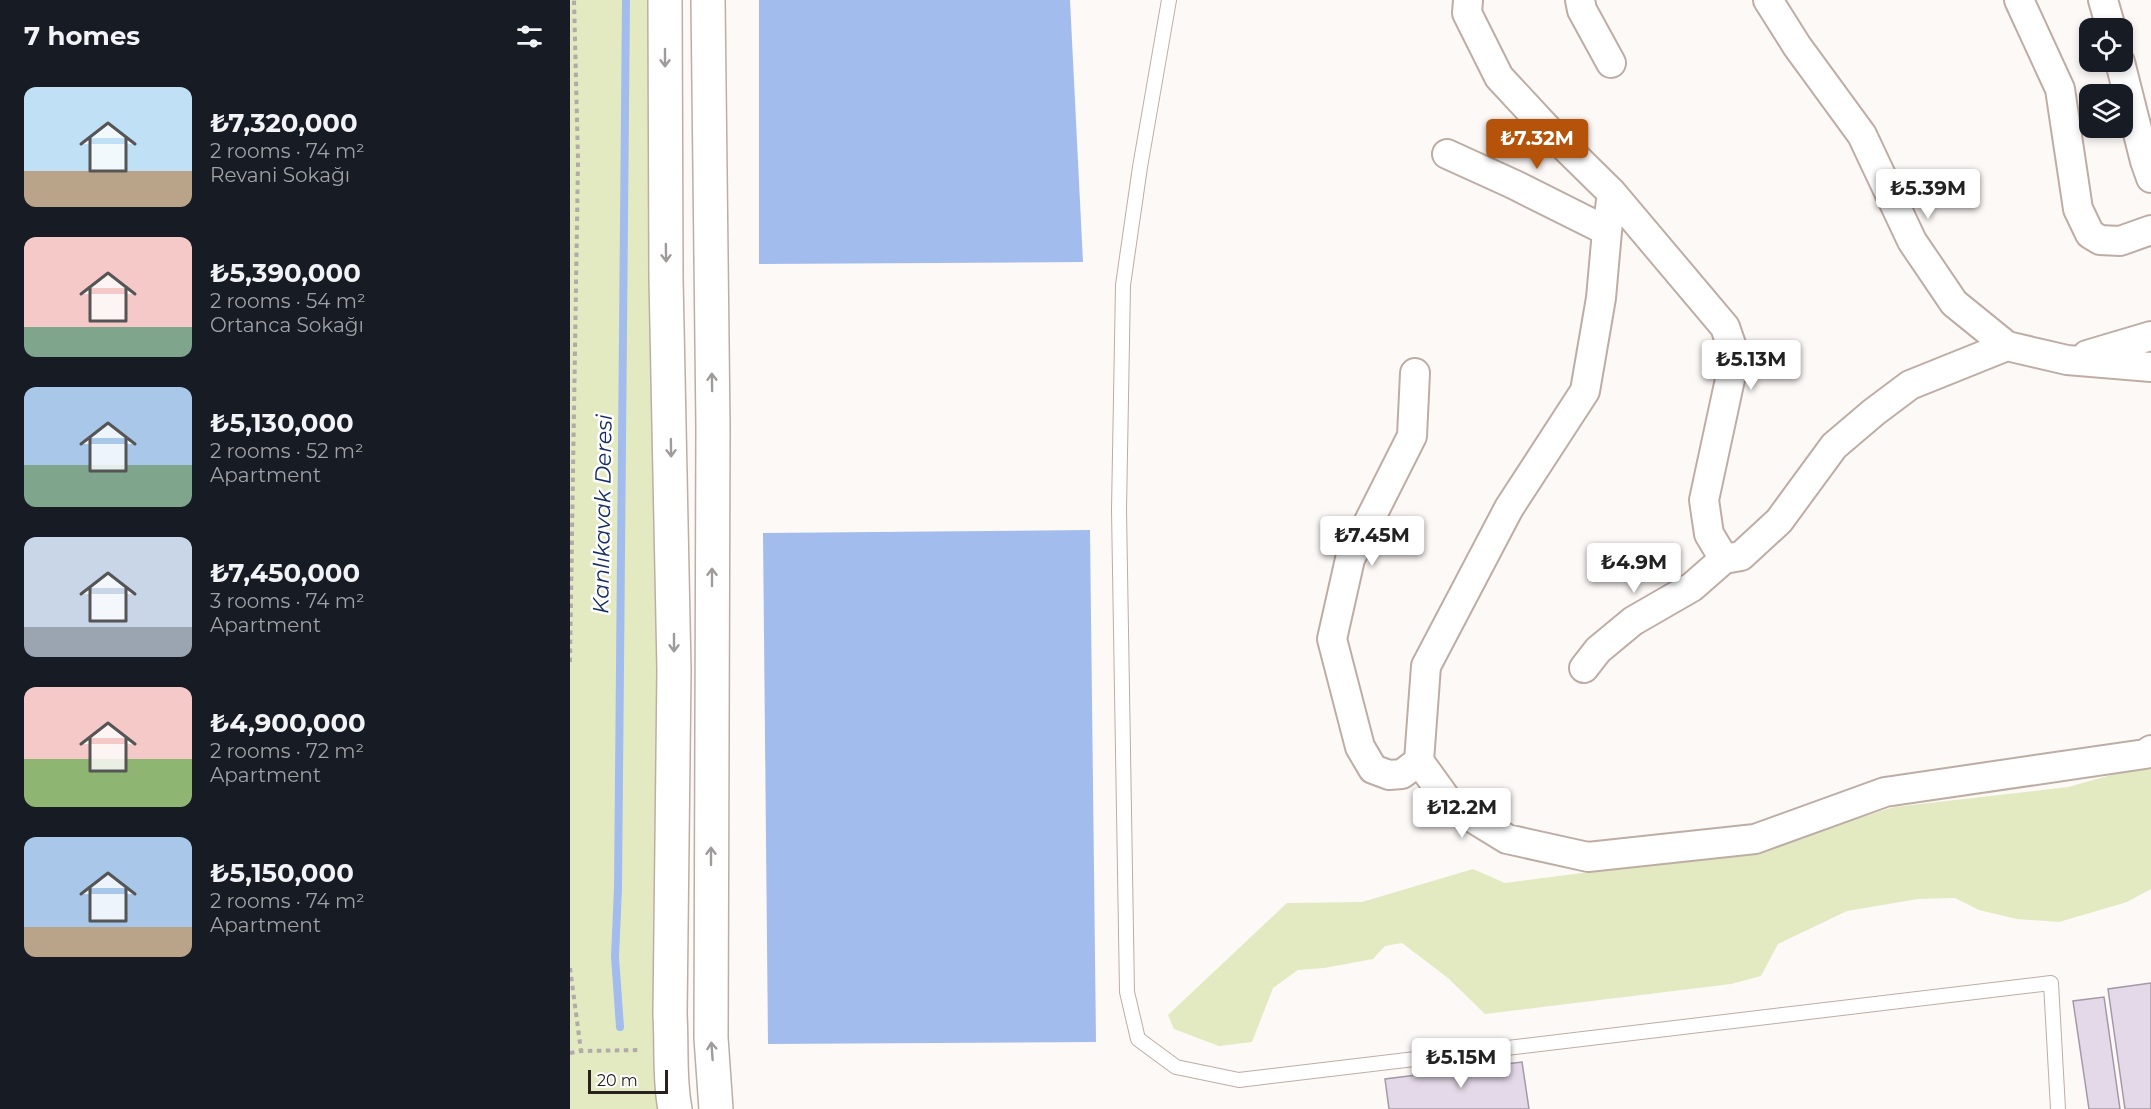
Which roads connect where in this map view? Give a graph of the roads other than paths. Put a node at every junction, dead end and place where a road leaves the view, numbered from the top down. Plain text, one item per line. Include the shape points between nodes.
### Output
1 (665, 0) edge
2 (708, 0) edge
3 (1169, 0) edge
4 (1468, 0) edge
5 (1580, 0) edge
6 (1768, 0) edge
7 (2019, 0) edge
8 (2103, 0) edge
9 (2108, 18) edge
10 (1611, 63) dead end
11 (2123, 72) edge
12 (1447, 154) dead end
13 (2151, 177) edge
14 (1612, 194) junction
15 (2151, 230) edge
16 (1606, 231) junction
17 (2151, 336) edge
18 (2007, 346) junction
19 (2067, 360) junction
20 (2151, 367) edge
21 (1415, 373) dead end
22 (1724, 559) junction
23 (1584, 668) dead end
24 (2151, 750) edge
25 (1419, 761) junction
26 (675, 1109) edge
27 (716, 1109) edge
28 (2058, 1109) edge

1 -> 26 main road via 674,637 670,1015
27 -> 2 main road via 711,1038 713,427
3 - 28 lane via 1123,285 1119,510 1127,992 1138,1039 1176,1066 1239,1080 2051,983
4 - 14 street via 1467,13 1499,77
5 - 10 street
6 - 18 street via 1862,135 1912,241 1954,303
7 - 15 street via 2061,89 2078,209 2091,234 2100,240 2120,241
8 - 9 street
11 - 13 street
12 - 16 street
14 - 16 street
14 - 22 street via 1725,327 1735,356 1704,500 1709,534
16 - 25 street via 1601,298 1585,391 1509,508 1426,666
17 - 19 street
18 - 19 street
18 - 22 street via 1910,385 1874,412 1834,446 1779,521 1742,556
19 - 20 street
21 - 25 street via 1412,436 1350,559 1332,639 1360,747 1372,769 1389,775 1402,774
22 - 23 street via 1692,587 1633,621 1598,650
24 - 25 street via 2145,754 1885,792 1755,839 1588,857 1507,839 1450,804

